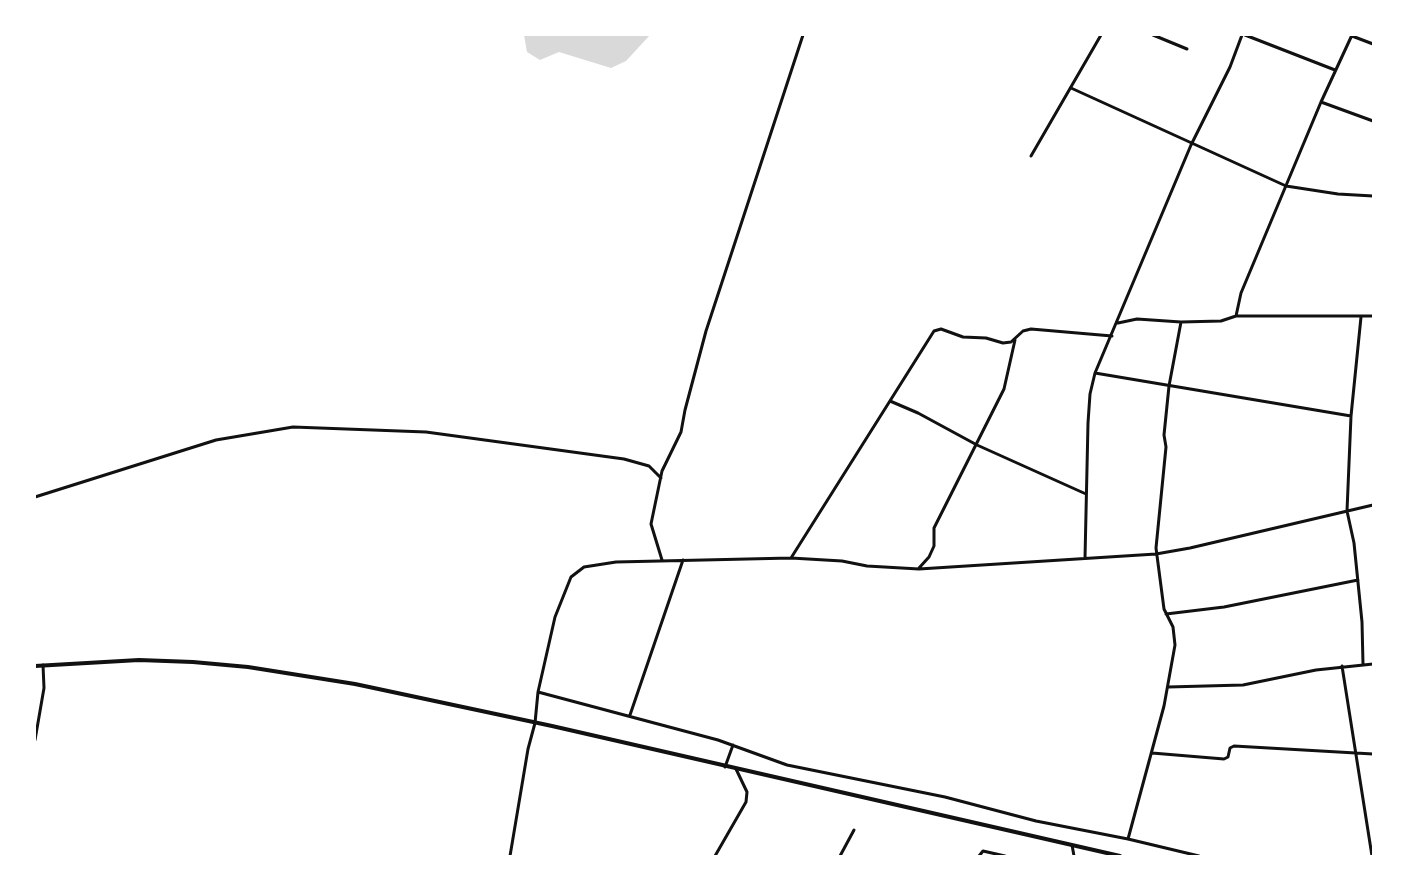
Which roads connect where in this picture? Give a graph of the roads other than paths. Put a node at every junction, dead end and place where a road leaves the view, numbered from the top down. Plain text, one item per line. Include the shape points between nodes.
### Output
1 (803, 35) edge
2 (1101, 35) edge
3 (1152, 35) edge
4 (1244, 35) edge
5 (1352, 36) edge
6 (1373, 44) edge
7 (1187, 50) dead end
8 (1335, 70) junction
9 (1071, 88) junction
10 (1321, 102) junction
11 (1373, 121) edge
12 (1191, 145) junction
13 (1031, 156) dead end
14 (1286, 186) junction
15 (1373, 196) edge
16 (1236, 316) junction
17 (1373, 316) edge
18 (1361, 317) junction
19 (1181, 322) junction
20 (1117, 323) junction
21 (1112, 336) junction
22 (1015, 340) junction
23 (1095, 373) junction
24 (1169, 386) junction
25 (890, 401) junction
26 (1352, 416) junction
27 (977, 445) junction
28 (661, 478) junction
29 (1086, 494) junction
30 (35, 496) edge
31 (1373, 505) edge
32 (1347, 511) junction
33 (1156, 554) junction
34 (791, 558) junction
35 (1085, 558) junction
36 (662, 560) junction
37 (684, 560) junction
38 (919, 569) junction
39 (1358, 580) junction
40 (1166, 614) junction
41 (1363, 664) junction
42 (1373, 664) edge
43 (44, 665) junction
44 (35, 666) edge
45 (1342, 666) junction
46 (1168, 686) junction
47 (538, 692) junction
48 (630, 715) junction
49 (535, 722) junction
50 (35, 740) edge
51 (733, 745) junction
52 (1152, 753) junction
53 (1356, 753) junction
54 (1373, 754) edge
55 (725, 767) junction
56 (736, 770) junction
57 (854, 830) dead end
58 (1128, 839) junction
59 (1072, 845) junction
60 (510, 856) edge
61 (715, 856) edge
62 (840, 856) edge
63 (979, 856) edge
64 (1005, 856) edge
65 (1074, 856) edge
66 (1120, 856) edge
67 (1199, 856) edge
68 (1372, 856) edge

1 - 28 street via 706,331 681,432 665,461
2 - 9 street
3 - 7 street
4 - 8 street
4 - 12 street
5 - 6 street
5 - 8 street
8 - 10 street
9 - 12 street
9 - 13 street
10 - 11 street
10 - 14 street
12 - 14 street
12 - 20 street
14 - 15 street
14 - 16 street via 1241,293
16 - 18 street
16 - 19 street
17 - 18 street
18 - 26 street
19 - 20 street via 1137,319
19 - 24 street
20 - 21 street
21 - 22 street via 1031,328
21 - 23 street
22 - 25 street via 1003,343 963,337 938,329
22 - 27 street via 1004,389
23 - 24 street
23 - 29 street via 1090,394
24 - 26 street
24 - 33 street
25 - 27 street
25 - 34 street
26 - 32 street
27 - 29 street
27 - 38 street via 934,528 934,546 929,557
28 - 30 street via 653,468 624,459 426,432 293,427 216,440
28 - 36 street via 651,524
29 - 35 street
31 - 32 street
32 - 33 street
32 - 39 street
33 - 35 street
33 - 40 street
34 - 37 street
34 - 38 street
35 - 38 street
36 - 37 street
36 - 47 street via 594,564 571,577 555,617
37 - 48 street
39 - 40 street via 1224,607
39 - 41 street
40 - 46 street via 1175,633
41 - 42 street
41 - 45 street
43 - 44 street
43 - 49 street via 139,660 248,667 355,684
43 - 50 street via 44,688
45 - 46 street via 1243,685
45 - 53 street
46 - 52 street
47 - 48 street
47 - 49 street
48 - 51 street
49 - 55 street
49 - 60 street
51 - 55 street
51 - 58 street via 770,761 927,792 1056,826
52 - 53 street via 1224,759 1234,746
52 - 58 street
53 - 54 street
53 - 68 street
55 - 56 street
56 - 59 street
56 - 61 street via 747,796
57 - 62 street
58 - 67 street
59 - 65 street
59 - 66 street
63 - 64 street via 988,851

